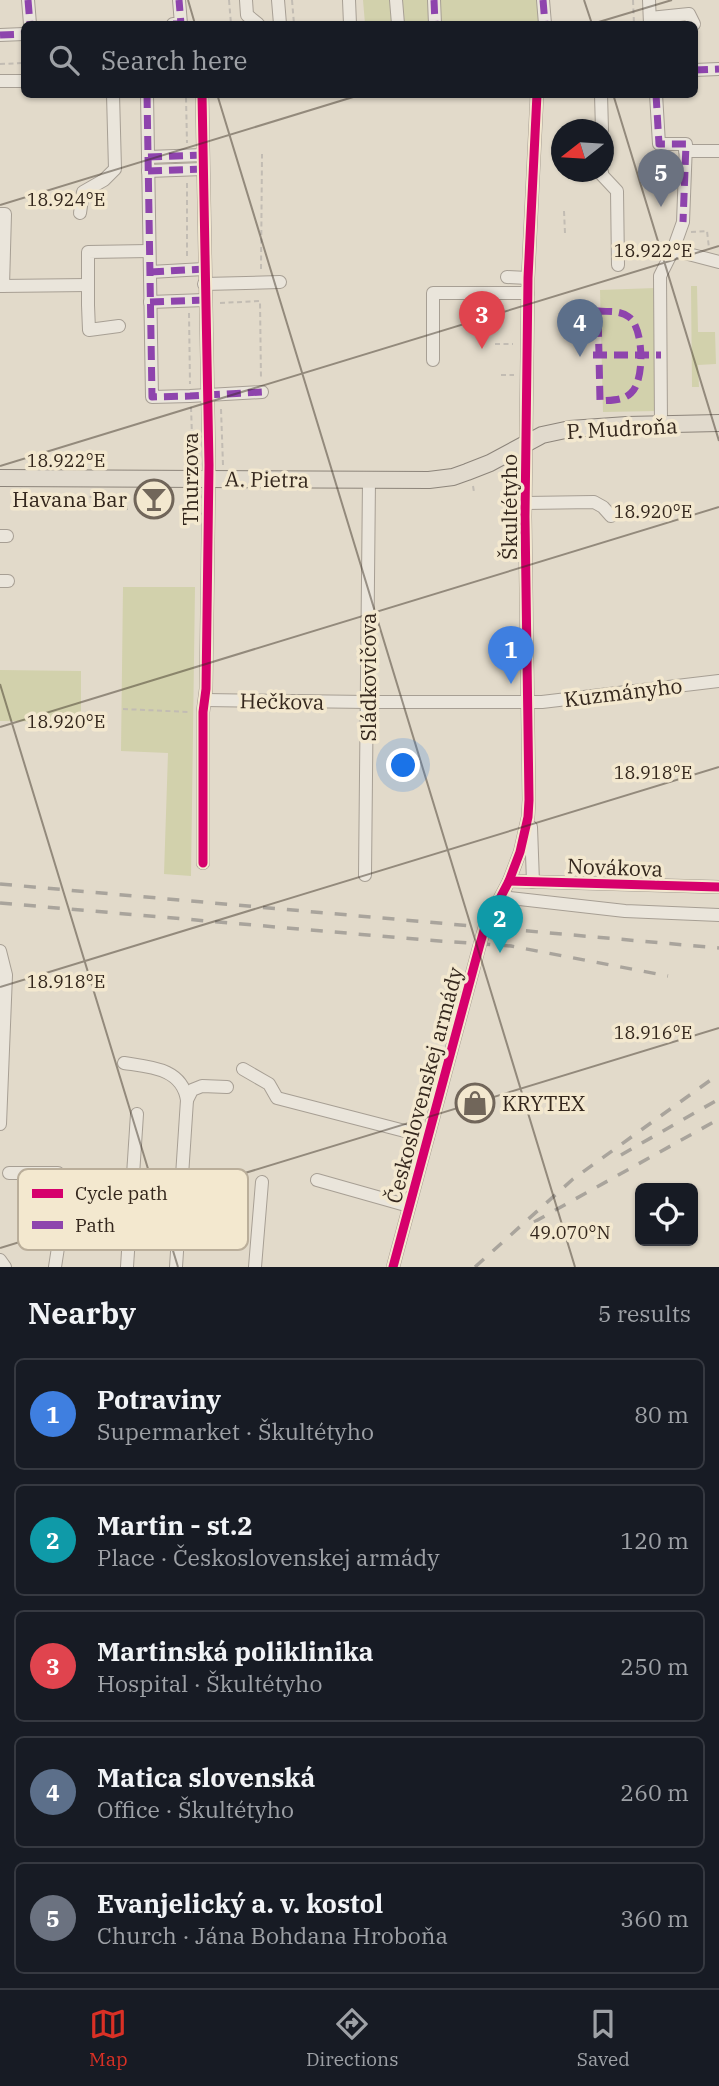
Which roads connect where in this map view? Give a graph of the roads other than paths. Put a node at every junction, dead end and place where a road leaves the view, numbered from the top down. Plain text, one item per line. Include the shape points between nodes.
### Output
1 (28, 0) edge
2 (179, 0) edge
3 (246, 0) edge
4 (278, 0) edge
5 (349, 0) edge
6 (396, 0) edge
7 (434, 0) edge
8 (543, 0) edge
9 (649, 0) edge
10 (30, 21) edge
11 (181, 21) edge
12 (254, 21) edge
13 (280, 21) edge
14 (351, 21) edge
15 (398, 21) edge
16 (435, 21) edge
17 (545, 21) edge
18 (650, 21) edge
19 (692, 21) edge
20 (21, 34) edge
21 (0, 35) edge
22 (719, 69) edge
23 (698, 70) edge
24 (0, 81) edge
25 (21, 81) edge
26 (113, 98) edge
27 (147, 98) edge
28 (208, 98) edge
29 (537, 98) edge
30 (601, 98) edge
31 (656, 98) edge
32 (602, 119) edge
33 (685, 150) junction
34 (719, 151) edge
35 (148, 157) junction
36 (203, 162) junction
37 (148, 171) junction
38 (609, 182) edge
39 (80, 213) dead end
40 (0, 214) edge
41 (673, 250) junction
42 (149, 251) junction
43 (715, 261) edge
44 (618, 265) dead end
45 (204, 270) junction
46 (150, 272) junction
47 (508, 277) dead end
48 (528, 278) junction
49 (280, 282) dead end
50 (204, 284) junction
51 (88, 285) junction
52 (1, 286) edge
53 (528, 293) junction
54 (150, 302) junction
55 (211, 302) junction
56 (119, 326) dead end
57 (433, 360) dead end
58 (262, 392) road end
59 (208, 395) junction
60 (719, 424) edge
61 (662, 425) junction
62 (527, 443) junction
63 (0, 478) edge
64 (208, 478) junction
65 (369, 480) junction
66 (526, 503) junction
67 (611, 516) dead end
68 (719, 681) edge
69 (205, 699) junction
70 (367, 702) junction
71 (527, 702) junction
72 (529, 800) junction
73 (204, 863) dead end
74 (365, 875) dead end
75 (509, 881) junction
76 (533, 882) junction
77 (719, 887) edge
78 (501, 897) junction
79 (492, 913) joint
80 (719, 915) edge
81 (0, 951) edge
82 (124, 1063) dead end
83 (243, 1069) dead end
84 (227, 1087) dead end
85 (187, 1100) junction
86 (137, 1114) dead end
87 (0, 1124) edge
88 (428, 1136) junction
89 (133, 1169) edge
90 (182, 1169) edge
91 (9, 1173) dead end
92 (18, 1173) edge
93 (317, 1180) dead end
94 (262, 1182) dead end
95 (409, 1206) junction
96 (0, 1260) edge
97 (5, 1267) edge
98 (255, 1267) edge
99 (393, 1267) edge

1 - 10 street
2 - 11 street
3 - 12 street via 247,15
4 - 13 street
5 - 14 street
6 - 15 street
7 - 16 street
8 - 17 street
9 - 18 street
18 - 19 street via 689,14
20 - 21 street
22 - 23 street
24 - 25 street
26 - 39 street via 115,169 83,192
27 - 35 street
28 - 36 street, Thurzova
29 - 48 street, Škultétyho
30 - 32 street
31 - 33 street via 659,144 686,144
33 - 34 street
33 - 41 street via 681,228
35 - 36 street
35 - 37 street
36 - 37 street
36 - 45 street, Thurzova
37 - 42 street
38 - 44 street via 617,191
40 - 52 street via 5,214
41 - 43 street
41 - 61 street via 660,275
42 - 46 street
42 - 51 street via 88,252
45 - 46 street
45 - 50 street, Thurzova
46 - 54 street
47 - 48 street
48 - 53 street, Škultétyho
49 - 50 street
50 - 55 street, Thurzova
51 - 52 street
51 - 56 street via 89,330
53 - 57 street via 433,293
53 - 62 street, Škultétyho
54 - 55 street
54 - 59 street via 152,397
55 - 59 street, Thurzova
58 - 59 street
59 - 64 street, Thurzova
60 - 61 main road, P. Mudroňa
61 - 62 main road, P. Mudroňa via 570,429
62 - 65 main road, A. Pietra via 453,477
62 - 66 street, Škultétyho
63 - 64 main road, A. Pietra
64 - 65 main road, A. Pietra
64 - 69 street, Thurzova
65 - 70 street, Sládkovičova
66 - 67 street via 594,502
66 - 71 street, Škultétyho
68 - 71 street, Kuzmányho
69 - 70 street, Hečkova
69 - 73 street, Thurzova
70 - 71 street, Hečkova
70 - 74 street, Sládkovičova
71 - 72 street, Škultétyho
72 - 75 street, Škultétyho via 524,840
72 - 76 street, Škultétyho
75 - 76 street, Novákova
75 - 78 street, Škultétyho
76 - 77 street, Novákova
78 - 79 street, Škultétyho
78 - 80 street via 625,911
79 - 88 street, Československej armády
81 - 87 street via 6,975
82 - 85 street via 172,1075 186,1088
83 - 88 street via 268,1084 277,1098
84 - 85 street via 202,1086 192,1090
85 - 90 street
86 - 89 street
88 - 95 street, Československej armády
91 - 92 street
93 - 95 street
94 - 98 street
95 - 99 street, Československej armády
96 - 97 street

